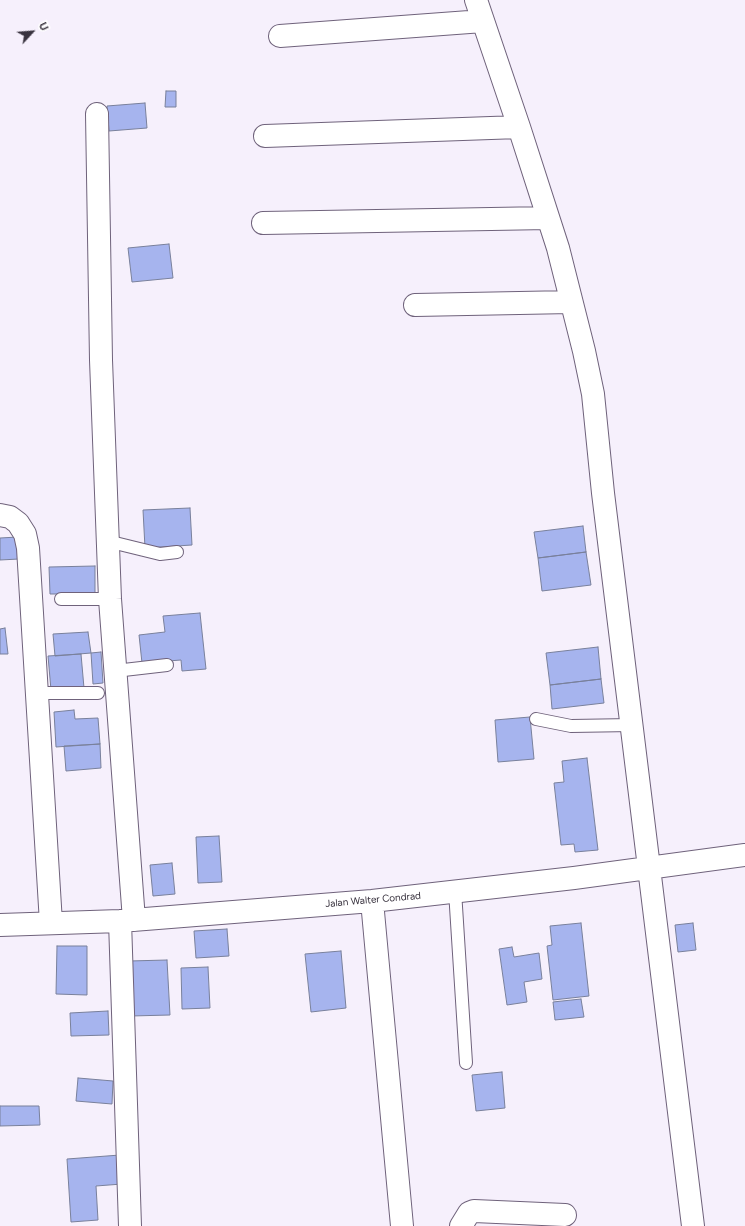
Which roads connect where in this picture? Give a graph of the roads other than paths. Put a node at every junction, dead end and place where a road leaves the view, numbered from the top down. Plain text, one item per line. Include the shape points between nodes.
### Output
1 (476, 0) edge
2 (483, 21) junction
3 (280, 36) dead end
4 (96, 114) dead end
5 (519, 127) junction
6 (265, 136) dead end
7 (548, 218) junction
8 (263, 223) dead end
9 (571, 302) junction
10 (415, 305) dead end
11 (0, 515) edge
12 (107, 541) junction
13 (177, 552) dead end
14 (61, 599) dead end
15 (110, 599) junction
16 (168, 665) dead end
17 (115, 671) junction
18 (37, 693) junction
19 (98, 693) dead end
20 (536, 719) dead end
21 (632, 725) junction
22 (745, 855) edge
23 (650, 868) junction
24 (455, 891) junction
25 (372, 901) junction
26 (127, 921) junction
27 (51, 923) junction
28 (0, 925) edge
29 (466, 1063) dead end
30 (565, 1215) dead end
31 (130, 1226) edge
32 (402, 1226) edge
33 (461, 1226) edge
34 (693, 1226) edge

1 - 2 street
2 - 3 street
2 - 5 street
4 - 12 street
5 - 6 street
5 - 7 street
7 - 8 street
7 - 9 street
9 - 10 street
9 - 21 street via 593,394
11 - 18 street via 10,517 18,523 25,534
12 - 13 lane via 160,554
12 - 15 street
14 - 15 lane
15 - 17 street
16 - 17 lane
17 - 26 street
18 - 19 lane
18 - 27 street
20 - 21 lane via 571,726
21 - 23 street
22 - 23 street, Jalan Walter Condrad
23 - 24 street, Jalan Walter Condrad
23 - 34 street
24 - 25 street, Jalan Walter Condrad
24 - 29 lane
25 - 26 street, Jalan Walter Condrad
25 - 32 street
26 - 27 street, Jalan Walter Condrad
26 - 31 street
27 - 28 street, Jalan Walter Condrad
30 - 33 street via 474,1212 469,1214

